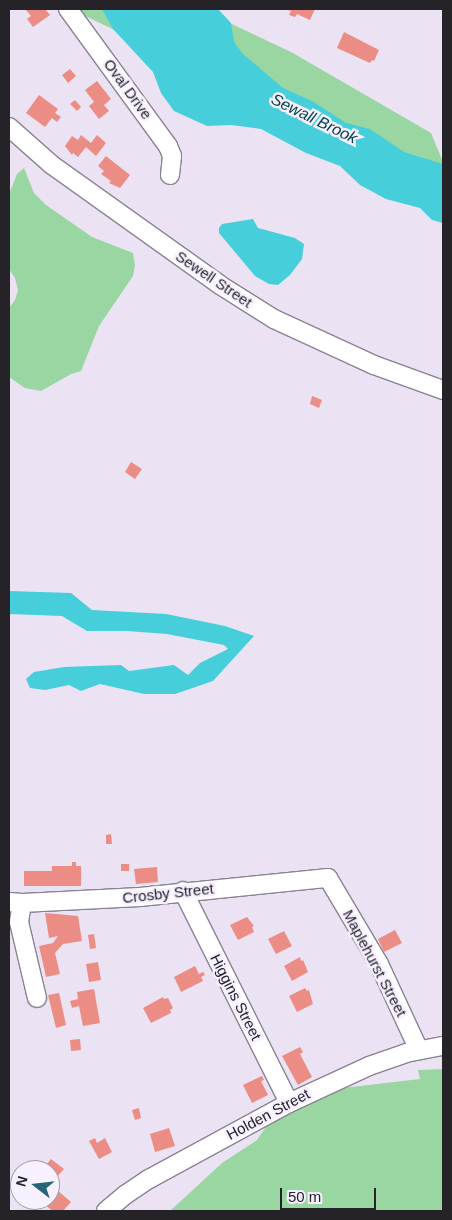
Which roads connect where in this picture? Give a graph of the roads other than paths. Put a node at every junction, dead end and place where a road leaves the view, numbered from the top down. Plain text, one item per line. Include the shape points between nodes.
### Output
1 (68, 9) edge
2 (9, 127) edge
3 (170, 175) dead end
4 (443, 390) edge
5 (328, 878) joint
6 (183, 891) junction
7 (15, 903) edge
8 (37, 998) dead end
9 (443, 1046) edge
10 (419, 1050) junction
11 (289, 1102) junction
12 (106, 1211) edge

1 - 3 street, Oval Drive via 160,134 172,156
2 - 4 street, Sewell Street via 59,170 220,285 274,319 374,365
5 - 6 street, Crosby Street
5 - 10 street, Maplehurst Street via 379,964
6 - 7 street, Crosby Street via 140,897
6 - 11 street, Higgins Street
7 - 8 street
9 - 10 street, Holden Street
10 - 11 street, Holden Street via 353,1072
11 - 12 street, Holden Street via 149,1179

